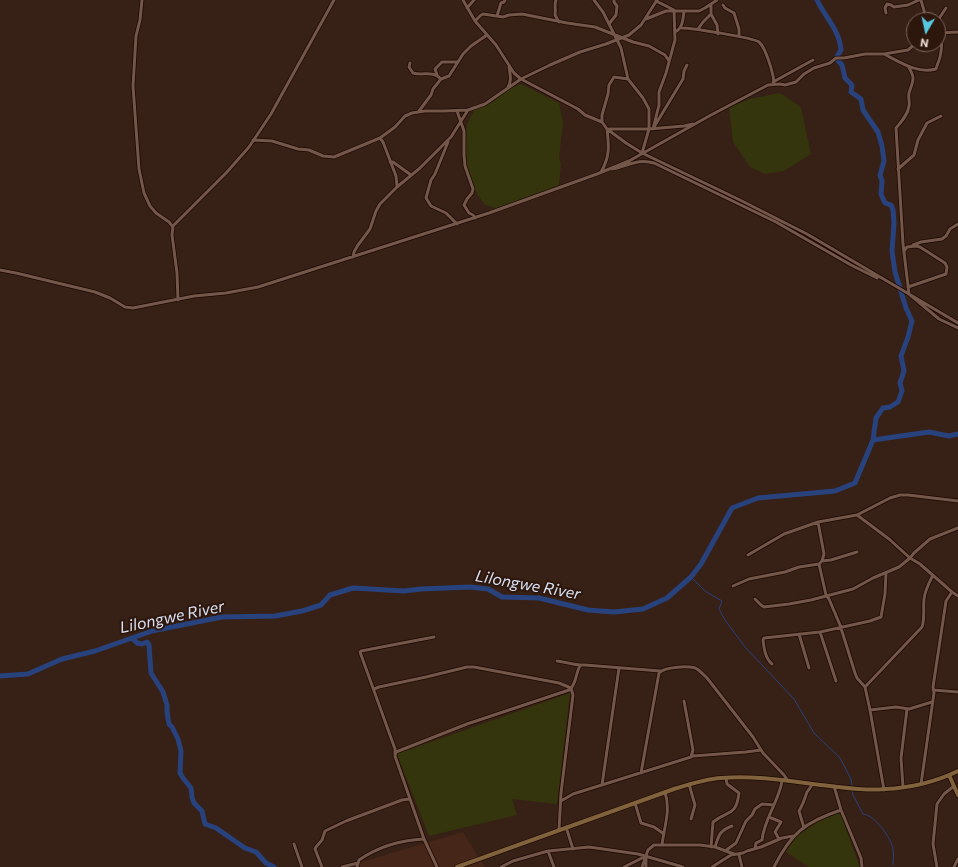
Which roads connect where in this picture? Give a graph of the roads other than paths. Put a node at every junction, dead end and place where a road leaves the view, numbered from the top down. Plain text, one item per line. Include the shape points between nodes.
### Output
1 (142, 0) edge
2 (334, 0) edge
3 (463, 0) edge
4 (474, 0) edge
5 (505, 0) edge
6 (556, 0) edge
7 (594, 0) edge
8 (614, 0) edge
9 (717, 0) edge
10 (920, 0) edge
11 (656, 1) edge
12 (711, 4) junction
13 (724, 6) dead end
14 (468, 8) junction
15 (946, 8) dead end
16 (674, 10) junction
17 (684, 11) junction
18 (924, 12) edge
19 (943, 12) edge
20 (886, 13) dead end
21 (711, 14) junction
22 (497, 16) junction
23 (646, 19) junction
24 (475, 21) junction
25 (559, 22) junction
26 (609, 24) junction
27 (680, 28) junction
28 (698, 29) junction
29 (675, 32) junction
30 (958, 32) edge
31 (946, 33) edge
32 (718, 34) junction
33 (487, 35) junction
34 (615, 36) junction
35 (739, 36) junction
36 (622, 38) junction
37 (618, 40) junction
38 (906, 50) edge
39 (941, 52) edge
40 (884, 54) junction
41 (813, 60) dead end
42 (669, 61) junction
43 (457, 62) junction
44 (410, 63) dead end
45 (508, 65) junction
46 (686, 65) dead end
47 (908, 66) junction
48 (440, 78) junction
49 (628, 79) junction
50 (521, 80) junction
51 (774, 82) junction
52 (768, 85) junction
53 (507, 88) junction
54 (468, 110) junction
55 (419, 111) junction
56 (457, 111) junction
57 (941, 116) dead end
58 (461, 122) junction
59 (602, 122) junction
60 (698, 122) junction
61 (607, 128) junction
62 (651, 129) junction
63 (451, 137) junction
64 (380, 138) junction
65 (254, 140) junction
66 (642, 153) junction
67 (390, 162) junction
68 (898, 169) junction
69 (605, 170) junction
70 (601, 172) junction
71 (411, 175) junction
72 (397, 187) junction
73 (474, 218) junction
74 (457, 224) junction
75 (958, 224) edge
76 (173, 227) junction
77 (912, 246) junction
78 (904, 251) junction
79 (353, 257) junction
80 (0, 270) edge
81 (893, 286) junction
82 (908, 287) junction
83 (909, 294) junction
84 (178, 300) junction
85 (958, 324) edge
86 (958, 328) edge
87 (958, 501) edge
88 (857, 515) junction
89 (818, 522) junction
90 (958, 528) edge
91 (857, 552) dead end
92 (748, 555) dead end
93 (910, 558) junction
94 (822, 560) junction
95 (819, 564) junction
96 (886, 573) junction
97 (933, 575) junction
98 (733, 586) dead end
99 (952, 592) junction
100 (958, 596) edge
101 (827, 597) junction
102 (756, 599) dead end
103 (840, 628) junction
104 (820, 632) junction
105 (799, 634) junction
106 (434, 637) dead end
107 (557, 661) dead end
108 (772, 664) dead end
109 (580, 666) junction
110 (619, 668) junction
111 (809, 668) dead end
112 (660, 671) junction
113 (836, 681) dead end
114 (571, 688) junction
115 (865, 688) junction
116 (374, 689) junction
117 (933, 690) junction
118 (958, 692) edge
119 (684, 701) dead end
120 (932, 702) junction
121 (907, 709) junction
122 (870, 710) junction
123 (761, 750) junction
124 (395, 754) junction
125 (693, 756) junction
126 (958, 771) edge
127 (641, 772) junction
128 (949, 775) junction
129 (726, 778) junction
130 (782, 781) junction
131 (788, 781) junction
132 (689, 784) junction
133 (812, 784) junction
134 (922, 784) junction
135 (602, 785) junction
136 (834, 786) junction
137 (954, 786) junction
138 (903, 787) junction
139 (884, 790) junction
140 (665, 792) junction
141 (958, 794) edge
142 (410, 799) junction
143 (561, 801) junction
144 (635, 803) junction
145 (774, 805) junction
146 (841, 810) junction
147 (769, 817) junction
148 (690, 819) dead end
149 (732, 826) dead end
150 (566, 827) junction
151 (804, 828) junction
152 (559, 830) junction
153 (664, 834) junction
154 (794, 836) junction
155 (424, 839) junction
156 (779, 839) junction
157 (294, 844) dead end
158 (662, 845) junction
159 (710, 846) junction
160 (715, 848) junction
161 (755, 848) junction
162 (573, 849) junction
163 (548, 851) junction
164 (725, 851) junction
165 (734, 854) junction
166 (739, 854) junction
167 (646, 856) junction
168 (958, 859) edge
169 (358, 863) junction
170 (463, 866) edge
171 (302, 867) edge
172 (322, 867) edge
173 (342, 867) edge
174 (357, 867) edge
175 (436, 867) edge
176 (457, 867) edge
177 (501, 867) edge
178 (554, 867) edge
179 (624, 867) edge
180 (642, 867) edge
181 (646, 867) edge
182 (684, 867) edge
183 (712, 867) edge
184 (742, 867) edge
185 (774, 867) edge
186 (862, 867) edge
187 (937, 867) edge
188 (954, 867) edge

1 - 76 street via 136,36 133,86 139,169 144,193 150,206
2 - 65 street
3 - 14 street
4 - 14 street
5 - 22 street via 501,2
6 - 25 street via 555,15
7 - 26 street
8 - 26 street via 617,6 616,15
9 - 12 street
10 - 18 street
10 - 20 street via 894,7 887,4
11 - 16 street
11 - 23 street
12 - 17 street via 699,11
12 - 21 street
13 - 35 street via 734,12
14 - 24 street
15 - 19 street
16 - 17 street
16 - 23 street
16 - 29 street
17 - 27 street
21 - 28 street
21 - 32 street via 717,25
22 - 24 street via 483,14
22 - 25 street via 518,13
23 - 36 street via 637,29
24 - 33 street
25 - 34 street via 595,27
26 - 34 street
27 - 28 street
27 - 29 street
28 - 32 street
29 - 42 street
30 - 31 street
32 - 35 street
33 - 43 street via 471,46
33 - 45 street
34 - 36 street
34 - 37 street
35 - 51 street via 760,43 772,68
36 - 37 street
36 - 42 street via 649,46 665,55
37 - 49 street
37 - 50 street via 580,52
38 - 40 street
39 - 47 street via 936,70
40 - 47 street
40 - 52 street via 836,58 814,68 796,82
41 - 51 street
42 - 62 street
43 - 48 street via 449,76
43 - 48 street via 442,62 435,70
44 - 48 street via 409,67 413,73 430,73
45 - 50 street
45 - 53 street via 511,76
46 - 62 street via 681,83
47 - 68 street via 913,80 909,93 909,109 902,123 896,128
48 - 55 street
49 - 59 street via 614,77 610,82
49 - 62 street via 649,109
50 - 53 street
50 - 59 street
51 - 52 street
52 - 60 street
53 - 54 street via 484,104
54 - 56 street
54 - 58 street
55 - 56 street
55 - 64 street via 408,114
56 - 58 street
57 - 68 street via 927,123 914,155
58 - 63 street
58 - 73 street via 464,131 465,166 473,189 464,205
59 - 61 street
60 - 62 street
60 - 66 street
61 - 62 street
61 - 66 street
61 - 70 street via 607,162
62 - 66 street
63 - 71 street
63 - 74 street via 430,180 426,198 431,206 446,213
64 - 65 street via 334,157 272,141
64 - 67 street
65 - 76 street via 235,164
66 - 69 street
66 - 81 street via 808,234
67 - 71 street via 394,162
67 - 72 street via 396,176
68 - 78 street
69 - 70 street
69 - 81 street via 643,161 654,163 776,222
70 - 73 street
71 - 72 street
72 - 79 street via 377,207 370,229
73 - 74 street
74 - 79 street
75 - 77 street via 942,239
76 - 84 street
77 - 78 street
77 - 82 street via 924,248 947,267 943,276
78 - 82 street
79 - 84 street via 256,288
80 - 84 street via 95,292 129,308
81 - 83 street
82 - 83 street
83 - 85 street
83 - 86 street via 939,319
87 - 88 street via 900,495
88 - 89 street
88 - 93 street
89 - 92 street via 780,536
89 - 94 street via 824,547
90 - 93 street via 930,539
91 - 94 street via 831,560
93 - 96 street
93 - 97 street
94 - 95 street
95 - 98 street via 749,579
95 - 101 street
96 - 101 street via 854,589
96 - 103 street via 881,617
97 - 99 street
97 - 115 street via 924,599 922,627
99 - 100 street
99 - 117 street via 946,601
101 - 102 street via 764,606
101 - 103 street
103 - 104 street
103 - 115 street via 857,678
104 - 105 street
104 - 113 street
105 - 108 street via 763,639 767,659
105 - 111 street
106 - 116 street via 361,651 360,655
107 - 109 street
109 - 110 street
109 - 114 street
110 - 112 street
110 - 135 street
112 - 123 street via 687,667 698,670
112 - 127 street
114 - 116 street via 559,683 467,667
114 - 124 street via 467,724
114 - 143 street via 571,720
115 - 122 street
116 - 124 street
117 - 118 street
117 - 120 street
119 - 125 street
120 - 121 street
120 - 134 street
121 - 122 street via 896,707
121 - 138 street via 901,758
122 - 139 street
123 - 125 street
123 - 131 street
124 - 142 street
125 - 127 street
126 - 128 main road
127 - 135 street
128 - 134 main road
128 - 137 main road
129 - 130 main road
129 - 132 main road
129 - 159 street via 727,784 739,793 738,800 732,812 713,822
130 - 131 main road
130 - 145 street
131 - 133 main road
132 - 140 main road
132 - 148 street via 694,804
133 - 136 main road
133 - 151 street via 799,811
134 - 138 main road
135 - 143 street via 573,794
136 - 139 main road
136 - 146 street
137 - 141 main road
137 - 187 street via 937,804 933,844
138 - 139 main road
140 - 144 main road
140 - 153 street via 668,810
142 - 155 street
142 - 172 street via 346,820 326,831 315,849
143 - 152 street
144 - 150 main road
144 - 153 street via 641,823
145 - 147 street
145 - 164 street via 762,804 755,809 746,821 736,843
146 - 151 street via 820,817
146 - 186 street via 861,858
147 - 156 street via 781,822 775,832
147 - 161 street via 762,840 756,843
149 - 160 street via 719,835
150 - 152 main road
150 - 162 street
151 - 154 street
152 - 170 main road
153 - 158 street
154 - 156 street
154 - 185 street
155 - 169 street via 407,840 380,848 366,855
155 - 175 street
156 - 161 street
157 - 171 street
158 - 159 street
158 - 167 street via 652,846
159 - 160 street
160 - 164 street
161 - 166 street
162 - 163 street
162 - 167 street via 594,848
163 - 177 street
163 - 178 street
164 - 165 street
165 - 166 street
165 - 183 street
166 - 184 street
167 - 179 street
167 - 180 street
167 - 181 street
167 - 182 street
168 - 188 street
169 - 173 street
169 - 174 street
170 - 176 main road

